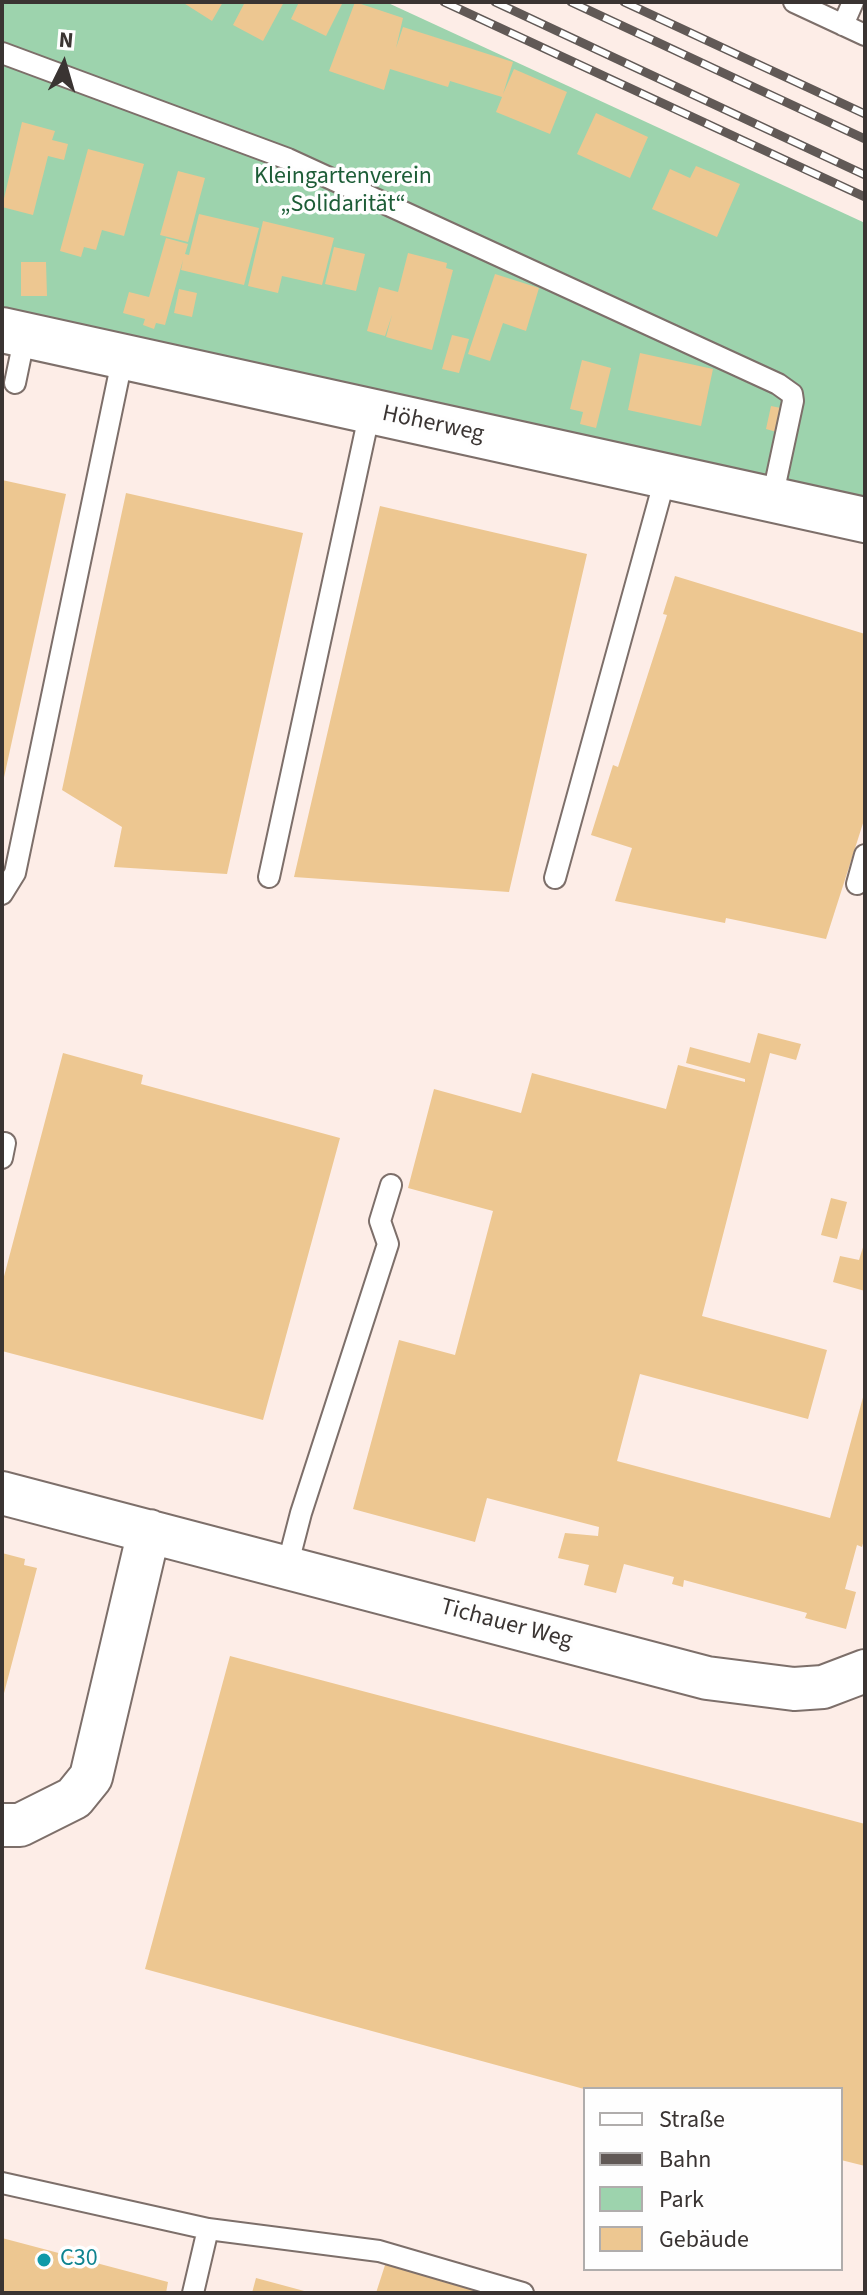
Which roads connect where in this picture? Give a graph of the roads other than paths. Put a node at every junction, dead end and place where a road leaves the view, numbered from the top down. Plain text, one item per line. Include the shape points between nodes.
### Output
1 (794, 2) edge
2 (853, 2) edge
3 (843, 25) junction
4 (865, 35) edge
5 (2, 53) edge
6 (13, 332) edge
7 (123, 356) junction
8 (15, 383) dead end
9 (370, 411) junction
10 (666, 475) junction
11 (772, 499) junction
12 (865, 520) edge
13 (865, 855) edge
14 (269, 877) dead end
15 (555, 878) dead end
16 (857, 884) dead end
17 (2, 894) edge
18 (391, 1185) dead end
19 (2, 1493) edge
20 (149, 1531) junction
21 (287, 1567) junction
22 (865, 1671) edge
23 (2, 1825) edge
24 (2, 2183) edge
25 (208, 2229) junction
26 (193, 2293) edge
27 (523, 2293) edge

1 - 3 lane
2 - 3 lane
3 - 4 lane
5 - 11 lane via 288,159 778,384 793,401
6 - 7 street, Höherweg
6 - 8 lane
7 - 9 street, Höherweg
7 - 17 lane via 15,873
9 - 10 street, Höherweg
9 - 14 lane
10 - 11 street, Höherweg
10 - 15 lane
11 - 12 street, Höherweg
13 - 16 lane
18 - 21 lane via 380,1221 388,1244
19 - 20 street, Tichauer Weg
20 - 21 street, Tichauer Weg
20 - 23 street via 91,1777 74,1798 20,1825
21 - 22 street, Tichauer Weg via 707,1678 794,1689 823,1687
24 - 25 lane
25 - 26 lane
25 - 27 lane via 379,2251

